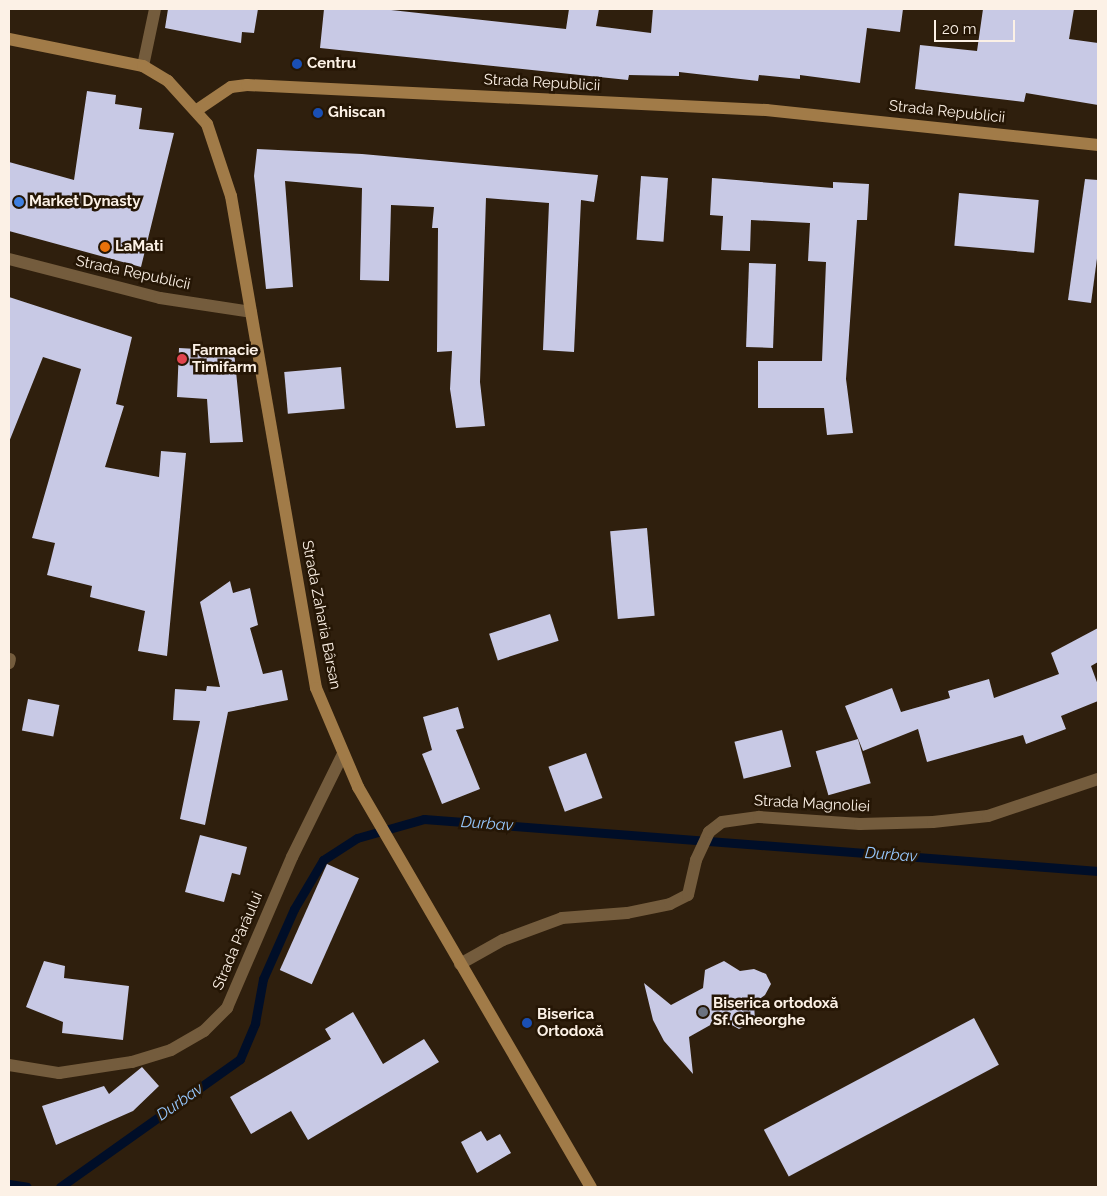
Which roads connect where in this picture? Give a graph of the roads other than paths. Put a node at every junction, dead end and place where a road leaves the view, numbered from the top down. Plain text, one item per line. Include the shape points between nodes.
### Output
1 (155, 9) edge
2 (9, 39) edge
3 (143, 66) junction
4 (197, 110) junction
5 (1098, 145) edge
6 (9, 259) edge
7 (251, 312) junction
8 (342, 756) junction
9 (1098, 778) edge
10 (460, 964) junction
11 (9, 1065) edge
12 (591, 1187) edge

1 - 3 street
2 - 3 main road
3 - 4 main road via 168,81
4 - 5 main road, Strada Republicii via 231,87 247,85 766,110
4 - 7 main road, Strada Zaharia Bârsan via 220,155
6 - 7 street, Strada Republicii via 134,292
7 - 8 main road, Strada Zaharia Bârsan via 316,688
8 - 10 main road, Strada Zaharia Bârsan
8 - 11 street, Strada Pârâului via 288,866 227,1008 204,1031 172,1050 132,1062 59,1073
9 - 10 street, Strada Magnoliei via 988,816 860,824 740,818 722,822 709,832 696,860 688,895 670,904 627,913 562,918 503,940
10 - 12 main road, Strada Zaharia Bârsan

